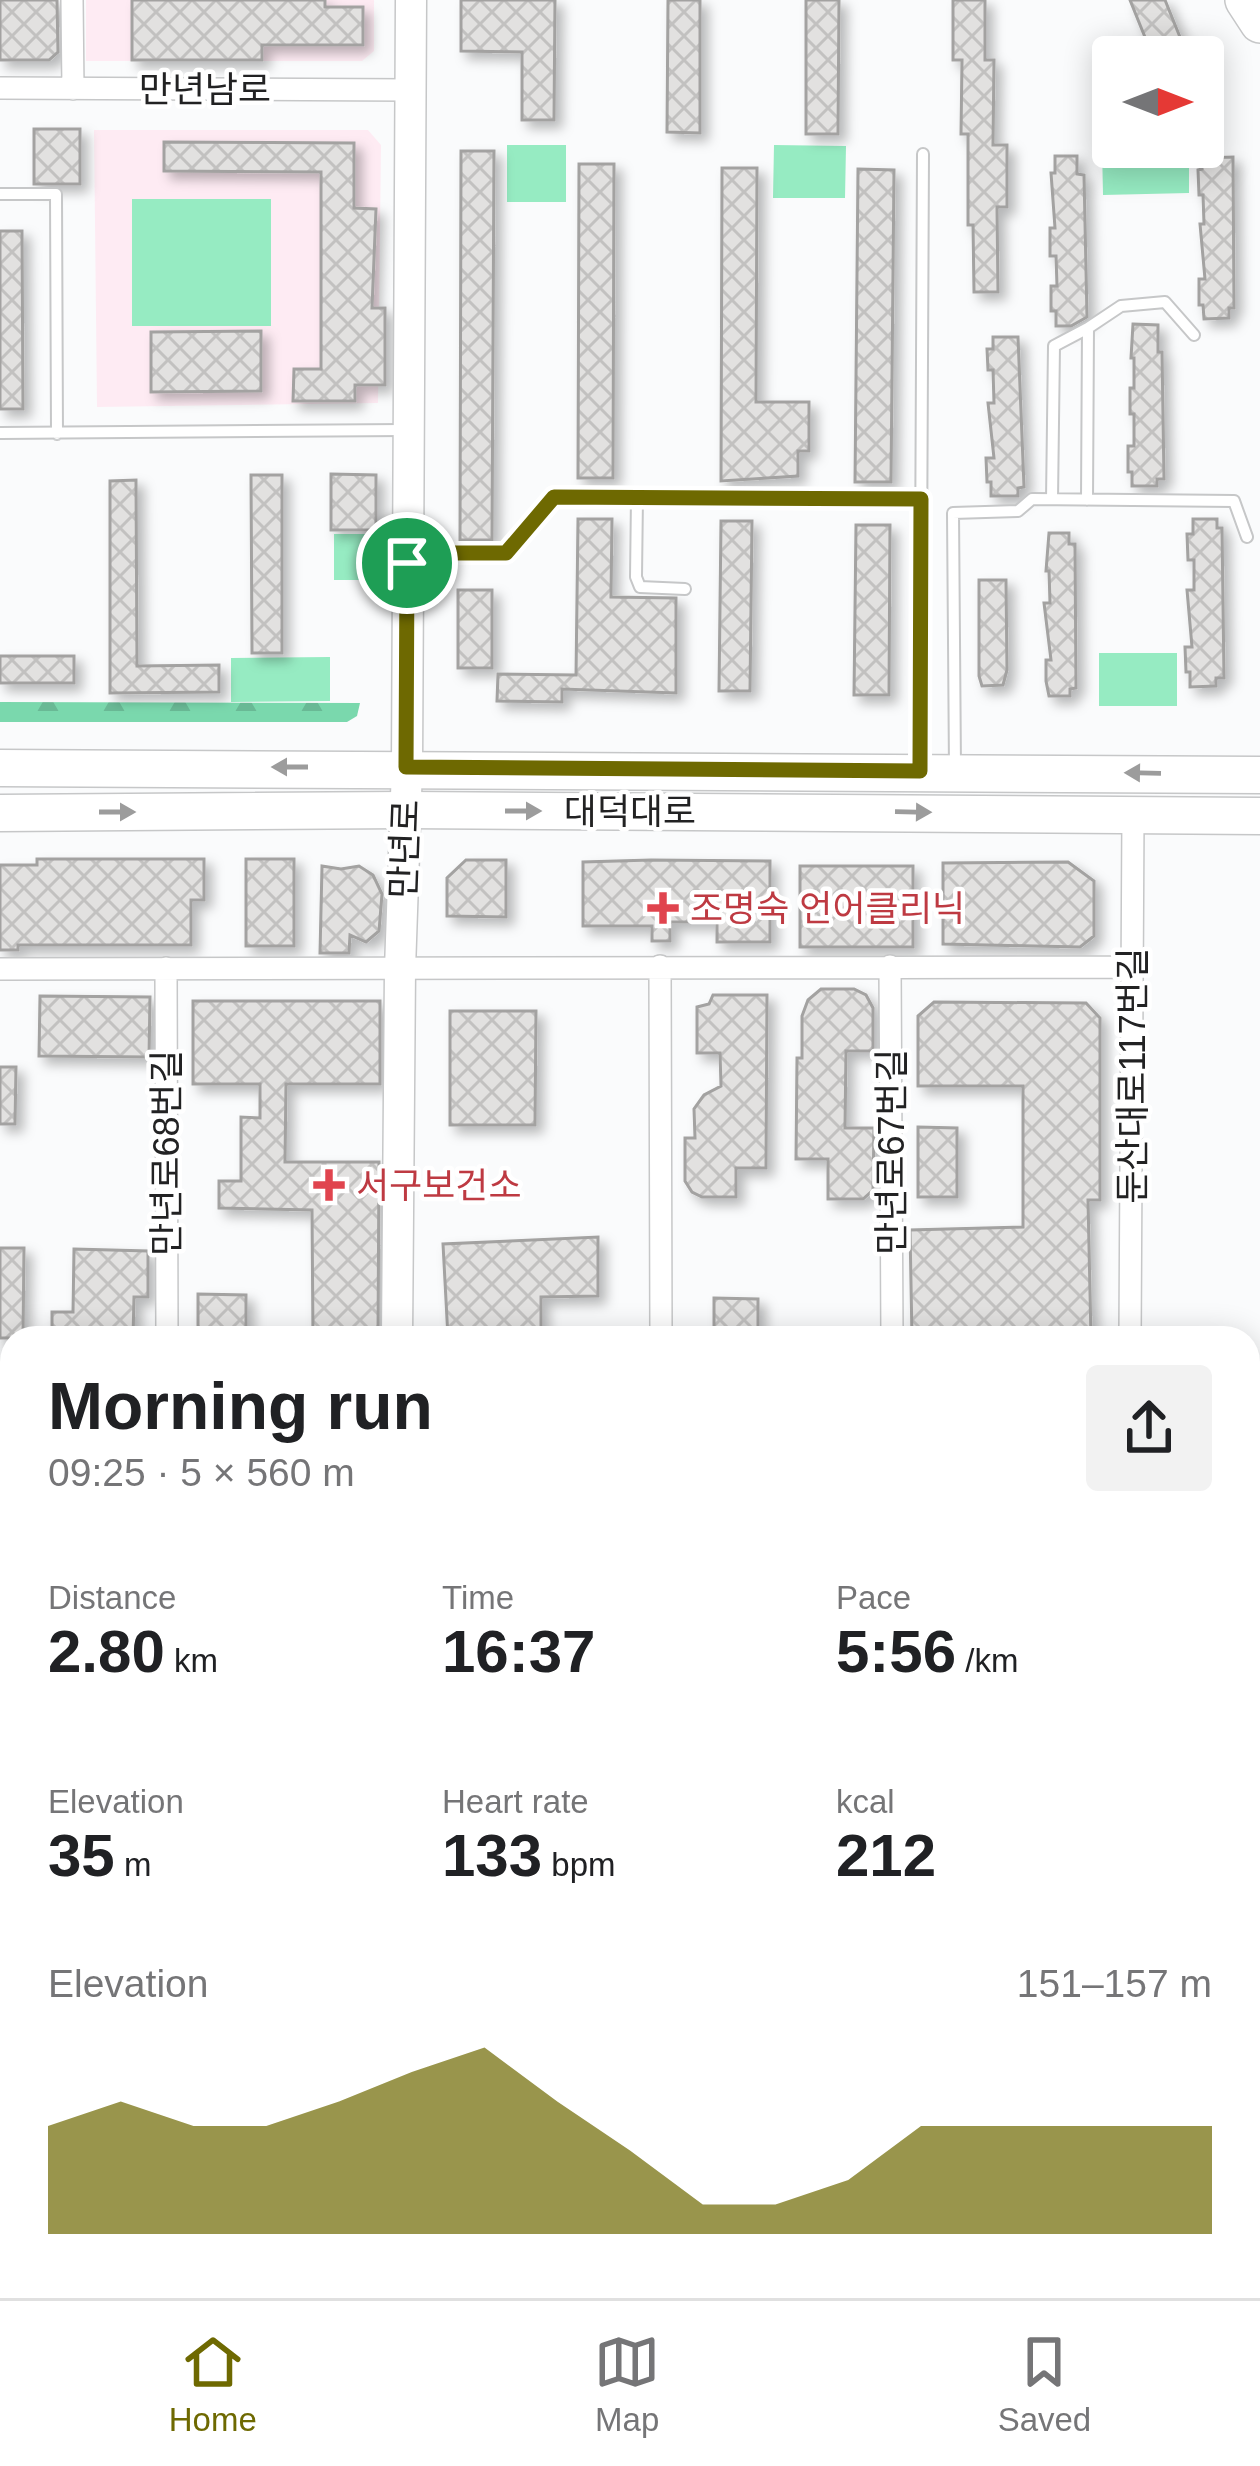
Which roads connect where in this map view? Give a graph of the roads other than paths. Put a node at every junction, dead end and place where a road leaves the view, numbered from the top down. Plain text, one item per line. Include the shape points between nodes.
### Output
1 (72, 0) edge
2 (411, 0) edge
3 (1245, 0) edge
4 (1260, 23) edge
5 (1260, 50) edge
6 (0, 88) edge
7 (73, 89) junction
8 (410, 90) junction
9 (923, 154) dead end
10 (0, 194) edge
11 (1088, 328) junction
12 (1194, 335) dead end
13 (408, 430) junction
14 (0, 433) edge
15 (57, 434) junction
16 (637, 497) junction
17 (921, 499) junction
18 (1052, 499) junction
19 (1087, 500) junction
20 (1247, 537) dead end
21 (407, 563) junction
22 (685, 589) dead end
23 (406, 767) junction
24 (0, 768) edge
25 (937, 771) junction
26 (1260, 775) edge
27 (406, 810) junction
28 (0, 813) edge
29 (1133, 815) junction
30 (1260, 816) edge
31 (660, 967) junction
32 (890, 967) junction
33 (166, 968) junction
34 (1132, 968) junction
35 (0, 969) edge
36 (400, 969) junction
37 (166, 1326) edge
38 (398, 1326) edge
39 (661, 1326) edge
40 (892, 1326) edge
41 (1130, 1326) edge

1 - 7 street
2 - 8 street, 만년로
3 - 4 highway
3 - 5 street
6 - 7 street, 만년남로
7 - 8 street, 만년남로
8 - 13 street, 만년로
9 - 17 lane
10 - 15 lane via 56,194
11 - 12 lane via 1121,306 1165,302
11 - 18 lane via 1054,346
11 - 19 lane
13 - 15 lane
13 - 21 street, 만년로
14 - 15 lane
16 - 17 lane
16 - 21 lane via 554,497 506,553
16 - 22 lane via 640,587
17 - 25 lane
18 - 19 lane
18 - 25 lane via 1032,499 1018,511 953,513
19 - 20 lane via 1234,501
21 - 23 street, 만년로
23 -> 24 main road, 대덕대로
23 - 25 main road, 대덕대로
23 - 27 street, 만년로
26 -> 25 main road, 대덕대로
28 -> 27 main road, 대덕대로
27 -> 29 main road, 대덕대로
27 - 36 street, 만년로
29 - 30 main road, 대덕대로
29 - 34 street, 둔산대로117번길
31 - 32 street
31 - 36 street
31 - 39 street
32 - 34 street
32 - 40 street, 만년로67번길
33 - 35 street
33 - 36 street
33 - 37 street, 만년로68번길
34 - 41 street, 둔산대로117번길
36 - 38 street, 만년로

